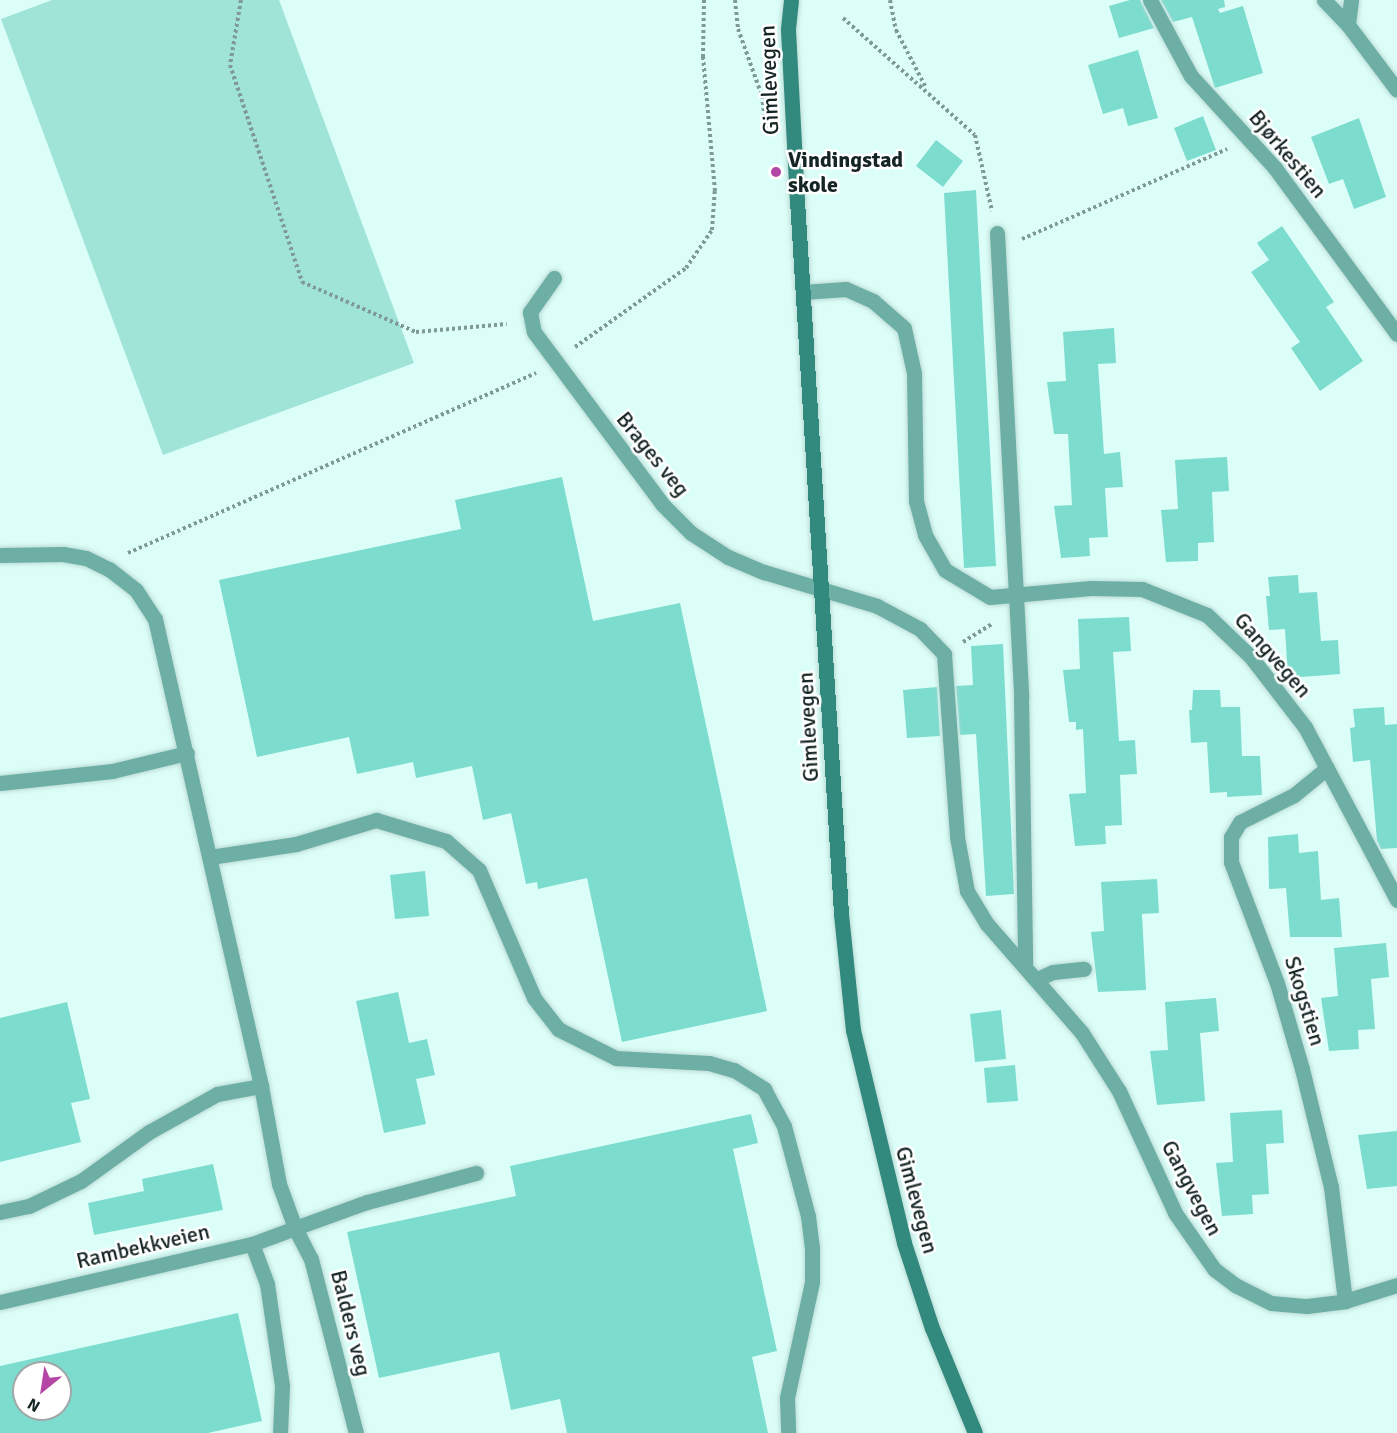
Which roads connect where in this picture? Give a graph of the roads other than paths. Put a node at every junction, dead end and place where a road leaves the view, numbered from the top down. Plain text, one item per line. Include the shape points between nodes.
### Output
1 (791, 0) edge
2 (1150, 0) edge
3 (1324, 0) edge
4 (1351, 0) edge
5 (1348, 25) junction
6 (1397, 90) edge
7 (997, 232) road end
8 (554, 278) dead end
9 (803, 292) junction
10 (1397, 334) edge
11 (0, 555) edge
12 (823, 592) junction
13 (1016, 602) junction
14 (187, 753) junction
15 (1327, 768) junction
16 (0, 783) edge
17 (210, 857) junction
18 (1397, 900) edge
19 (1025, 964) junction
20 (1083, 969) dead end
21 (1037, 979) junction
22 (261, 1086) junction
23 (476, 1173) dead end
24 (0, 1212) edge
25 (295, 1228) junction
26 (252, 1244) junction
27 (1397, 1285) edge
28 (1344, 1301) junction
29 (0, 1302) edge
30 (280, 1433) edge
31 (356, 1433) edge
32 (788, 1433) edge
33 (975, 1433) edge

1 - 9 street, Gimlevegen via 788,30
2 - 10 street, Bjørkestien via 1191,76 1275,168
3 - 5 street
4 - 5 street
5 - 6 street
7 - 13 street
8 - 12 street, Brages veg via 530,312 532,322 553,362 662,504 691,533 728,557
9 - 12 street, Gimlevegen
9 - 13 street, Gangvegen via 846,289 873,301 904,328 915,373 916,501 925,535 945,570 965,585 990,597
11 - 14 street, Balders veg via 63,554 86,558 109,569 136,590 155,618 164,645
12 - 19 street, Gangvegen via 877,606 920,629 944,654 957,837 967,891 987,924
12 - 33 street, Gimlevegen via 841,914 853,1030 904,1243 932,1328
13 - 15 street, Gangvegen via 1091,588 1142,589 1207,615 1251,657 1298,718
13 - 19 street
14 - 16 street via 112,771
14 - 17 street, Balders veg
15 - 18 street, Gangvegen
15 - 28 street, Skogstien via 1294,795 1240,822 1231,837 1230,862 1277,983 1302,1069 1331,1187
17 - 22 street, Balders veg
17 - 32 street via 296,844 376,820 446,841 480,870 534,999 558,1029 616,1058 709,1063 734,1070 764,1089 775,1103 784,1126 808,1216 812,1248 812,1282 788,1398
19 - 21 street, Gangvegen
20 - 21 street via 1053,972
21 - 28 street, Gangvegen via 1082,1033 1119,1091 1175,1213 1214,1269 1271,1303 1307,1306
22 - 24 street via 217,1094 149,1132 81,1181 29,1206
22 - 25 street, Balders veg via 279,1184
23 - 25 street, Rambekkveien via 367,1202
25 - 26 street, Rambekkveien
25 - 31 street, Balders veg via 311,1259
26 - 29 street, Rambekkveien
26 - 30 street via 267,1284 282,1386
27 - 28 street, Gangvegen

